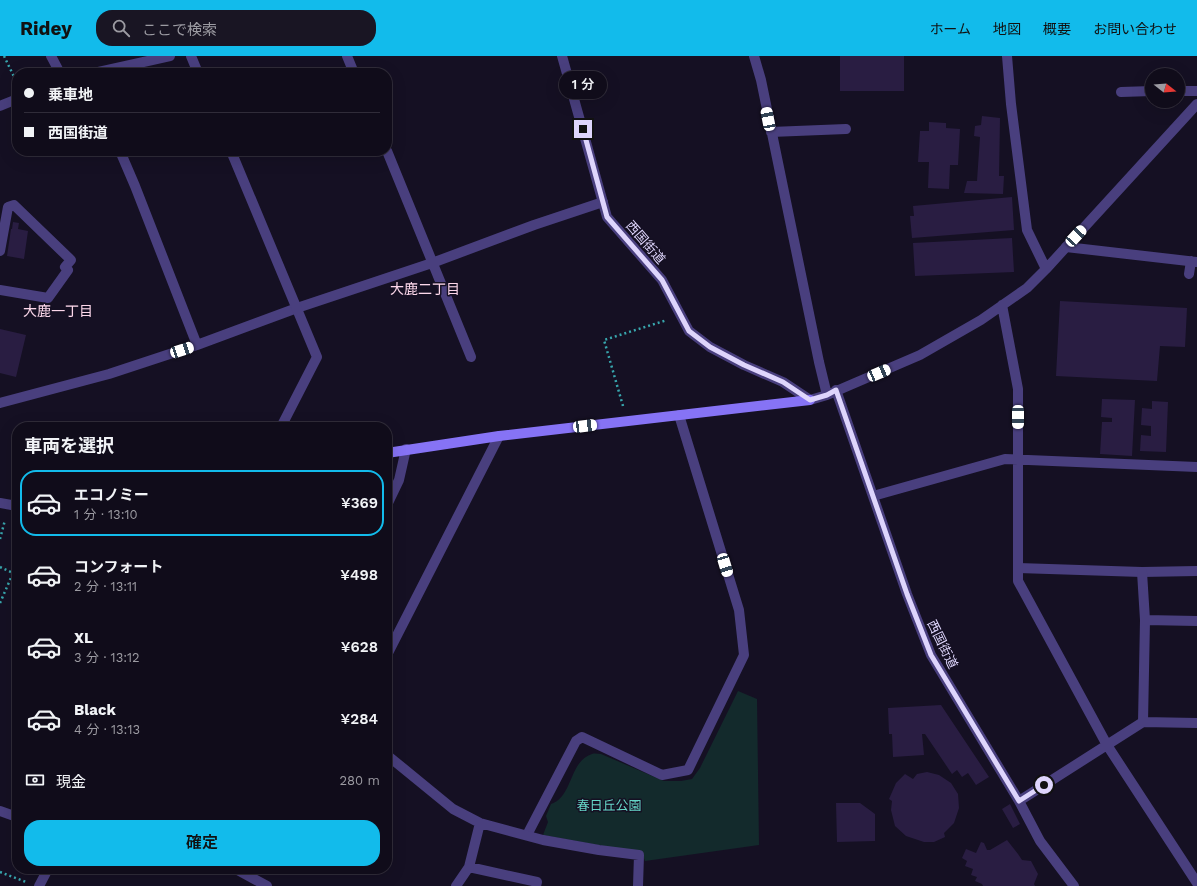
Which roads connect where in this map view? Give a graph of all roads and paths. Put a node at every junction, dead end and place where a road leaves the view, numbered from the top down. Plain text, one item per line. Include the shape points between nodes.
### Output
1 (4, 56) edge
2 (51, 56) edge
3 (170, 56) edge
4 (191, 56) edge
5 (347, 56) edge
6 (562, 56) edge
7 (754, 56) edge
8 (1007, 56) edge
9 (57, 68) edge
10 (116, 68) edge
11 (196, 68) edge
12 (352, 68) edge
13 (12, 73) edge
14 (1145, 91) edge
15 (1185, 91) edge
16 (1197, 91) edge
17 (1121, 92) dead end
18 (12, 101) edge
19 (1197, 104) edge
20 (0, 106) edge
21 (846, 129) dead end
22 (771, 132) junction
23 (122, 156) edge
24 (233, 156) edge
25 (389, 156) edge
26 (603, 202) junction
27 (1066, 247) junction
28 (0, 251) edge
29 (1194, 261) edge
30 (432, 263) junction
31 (1046, 269) junction
32 (1189, 274) dead end
33 (0, 290) edge
34 (1002, 305) junction
35 (297, 308) junction
36 (681, 316) junction
37 (197, 345) junction
38 (471, 357) dead end
39 (832, 393) junction
40 (810, 400) junction
41 (0, 403) edge
42 (679, 416) junction
43 (628, 421) junction
44 (284, 422) edge
45 (499, 436) junction
46 (406, 450) junction
47 (392, 452) edge
48 (1019, 460) junction
49 (1197, 467) edge
50 (392, 495) edge
51 (873, 496) junction
52 (9, 505) edge
53 (0, 539) edge
54 (0, 567) edge
55 (1018, 568) junction
56 (1197, 571) edge
57 (1142, 572) junction
58 (12, 573) edge
59 (12, 575) edge
60 (0, 603) edge
61 (1145, 620) junction
62 (1197, 621) edge
63 (392, 645) edge
64 (1143, 722) junction
65 (1197, 723) edge
66 (1107, 745) junction
67 (392, 759) edge
68 (1019, 801) junction
69 (0, 811) edge
70 (12, 815) edge
71 (480, 823) junction
72 (527, 835) junction
73 (469, 867) junction
74 (0, 872) edge
75 (45, 874) edge
76 (245, 874) edge
77 (28, 883) dead end
78 (1197, 883) edge
79 (39, 886) edge
80 (267, 886) edge
81 (456, 886) edge
82 (536, 886) edge
83 (638, 886) edge
84 (1074, 886) edge

1 - 13 path
2 - 9 street
3 - 10 street
4 - 11 street
5 - 12 street
6 - 26 street, 西国街道
7 - 22 street, 西国街道
8 - 31 street via 1027,230
14 - 17 street
15 - 16 street
18 - 20 street
19 - 27 street
21 - 22 street
22 - 39 street, 西国街道 via 819,362
23 - 37 street
24 - 35 street
25 - 30 street
26 - 30 street via 534,224
26 - 36 street, 西国街道 via 607,217 662,280
27 - 29 street
27 - 31 street
28 - 33 street via 8,207 14,205 70,260 65,267 68,270 48,298
29 - 32 street
30 - 35 street
30 - 38 street
31 - 34 street via 1027,288
34 - 39 street via 920,355
34 - 48 street via 1018,389
35 - 37 street
35 - 44 street via 317,357
36 - 40 street, 西国街道 via 689,331 710,347 783,382
36 - 43 path via 604,340
37 - 41 street via 109,374
39 - 40 street
39 - 51 street, 西国街道
40 - 42 street
42 - 43 street
42 - 72 street via 739,610 744,655 688,770 662,775 582,737 576,741
43 - 45 street
45 - 46 street
45 - 63 street
46 - 47 street
46 - 50 street via 399,480
48 - 49 street
48 - 51 street via 1005,460
48 - 55 street
51 - 68 street, 西国街道 via 931,655
52 - 53 path
54 - 58 path
55 - 57 street
55 - 66 street via 1018,581
56 - 57 street
57 - 61 street
59 - 60 path
61 - 62 street
61 - 64 street
64 - 65 street
64 - 66 street
66 - 68 street
66 - 78 street
67 - 71 street via 453,809
68 - 84 street, 西国街道 via 1040,842
69 - 70 street
71 - 72 street
71 - 73 street
72 - 83 street via 543,840 639,855
73 - 81 street
73 - 82 street via 537,882
74 - 77 path
75 - 79 street
76 - 80 street

